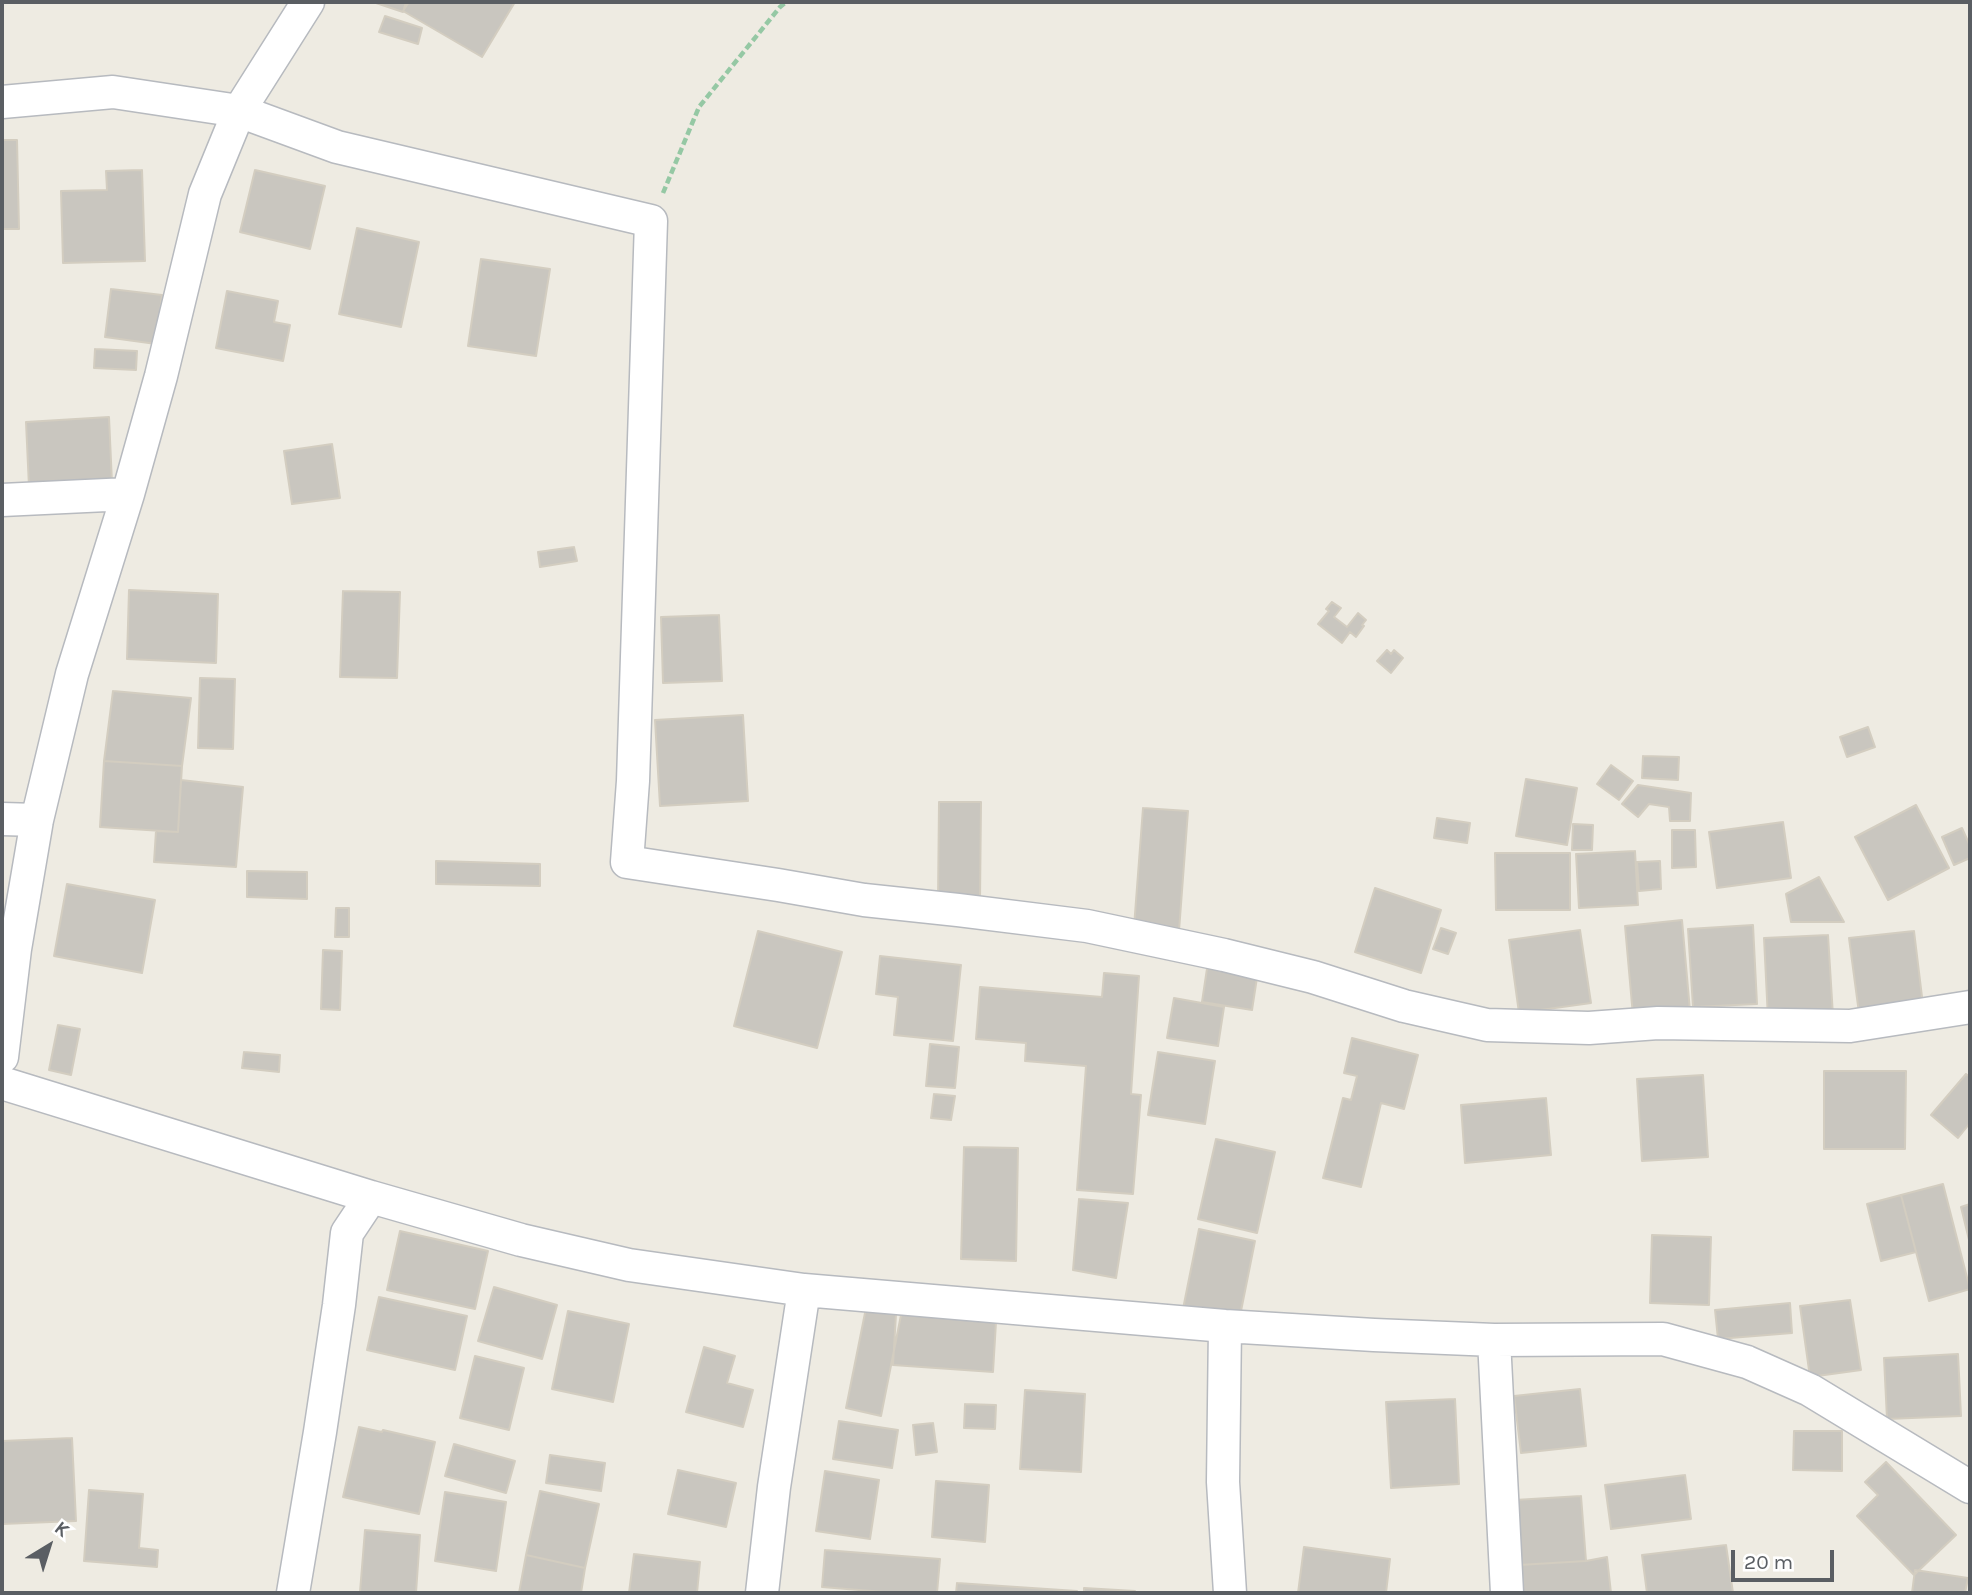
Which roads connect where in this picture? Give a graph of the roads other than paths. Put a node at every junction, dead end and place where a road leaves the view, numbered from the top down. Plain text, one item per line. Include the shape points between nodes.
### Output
1 (307, 2) edge
2 (2, 102) edge
3 (239, 111) junction
4 (128, 494) junction
5 (2, 500) edge
6 (2, 819) edge
7 (37, 820) junction
8 (1970, 1007) edge
9 (2, 1056) edge
10 (2, 1083) edge
11 (372, 1197) junction
12 (804, 1290) junction
13 (1225, 1326) junction
14 (1493, 1340) junction
15 (1970, 1487) edge
16 (292, 1593) edge
17 (762, 1593) edge
18 (1230, 1593) edge
19 (1507, 1593) edge

1 - 3 street
2 - 3 street via 113,92
3 - 4 street via 205,194
3 - 8 street via 337,147 650,221 627,862 864,900 1087,926 1275,967 1404,1006 1487,1025 1850,1026
4 - 5 street
4 - 7 street via 72,674
6 - 7 street
7 - 9 street
10 - 11 street
11 - 12 street via 629,1265
11 - 16 street via 347,1233 340,1305
12 - 13 street
12 - 17 street
13 - 14 street
13 - 18 street via 1223,1482
14 - 15 street via 1663,1339 1747,1362 1810,1391
14 - 19 street

